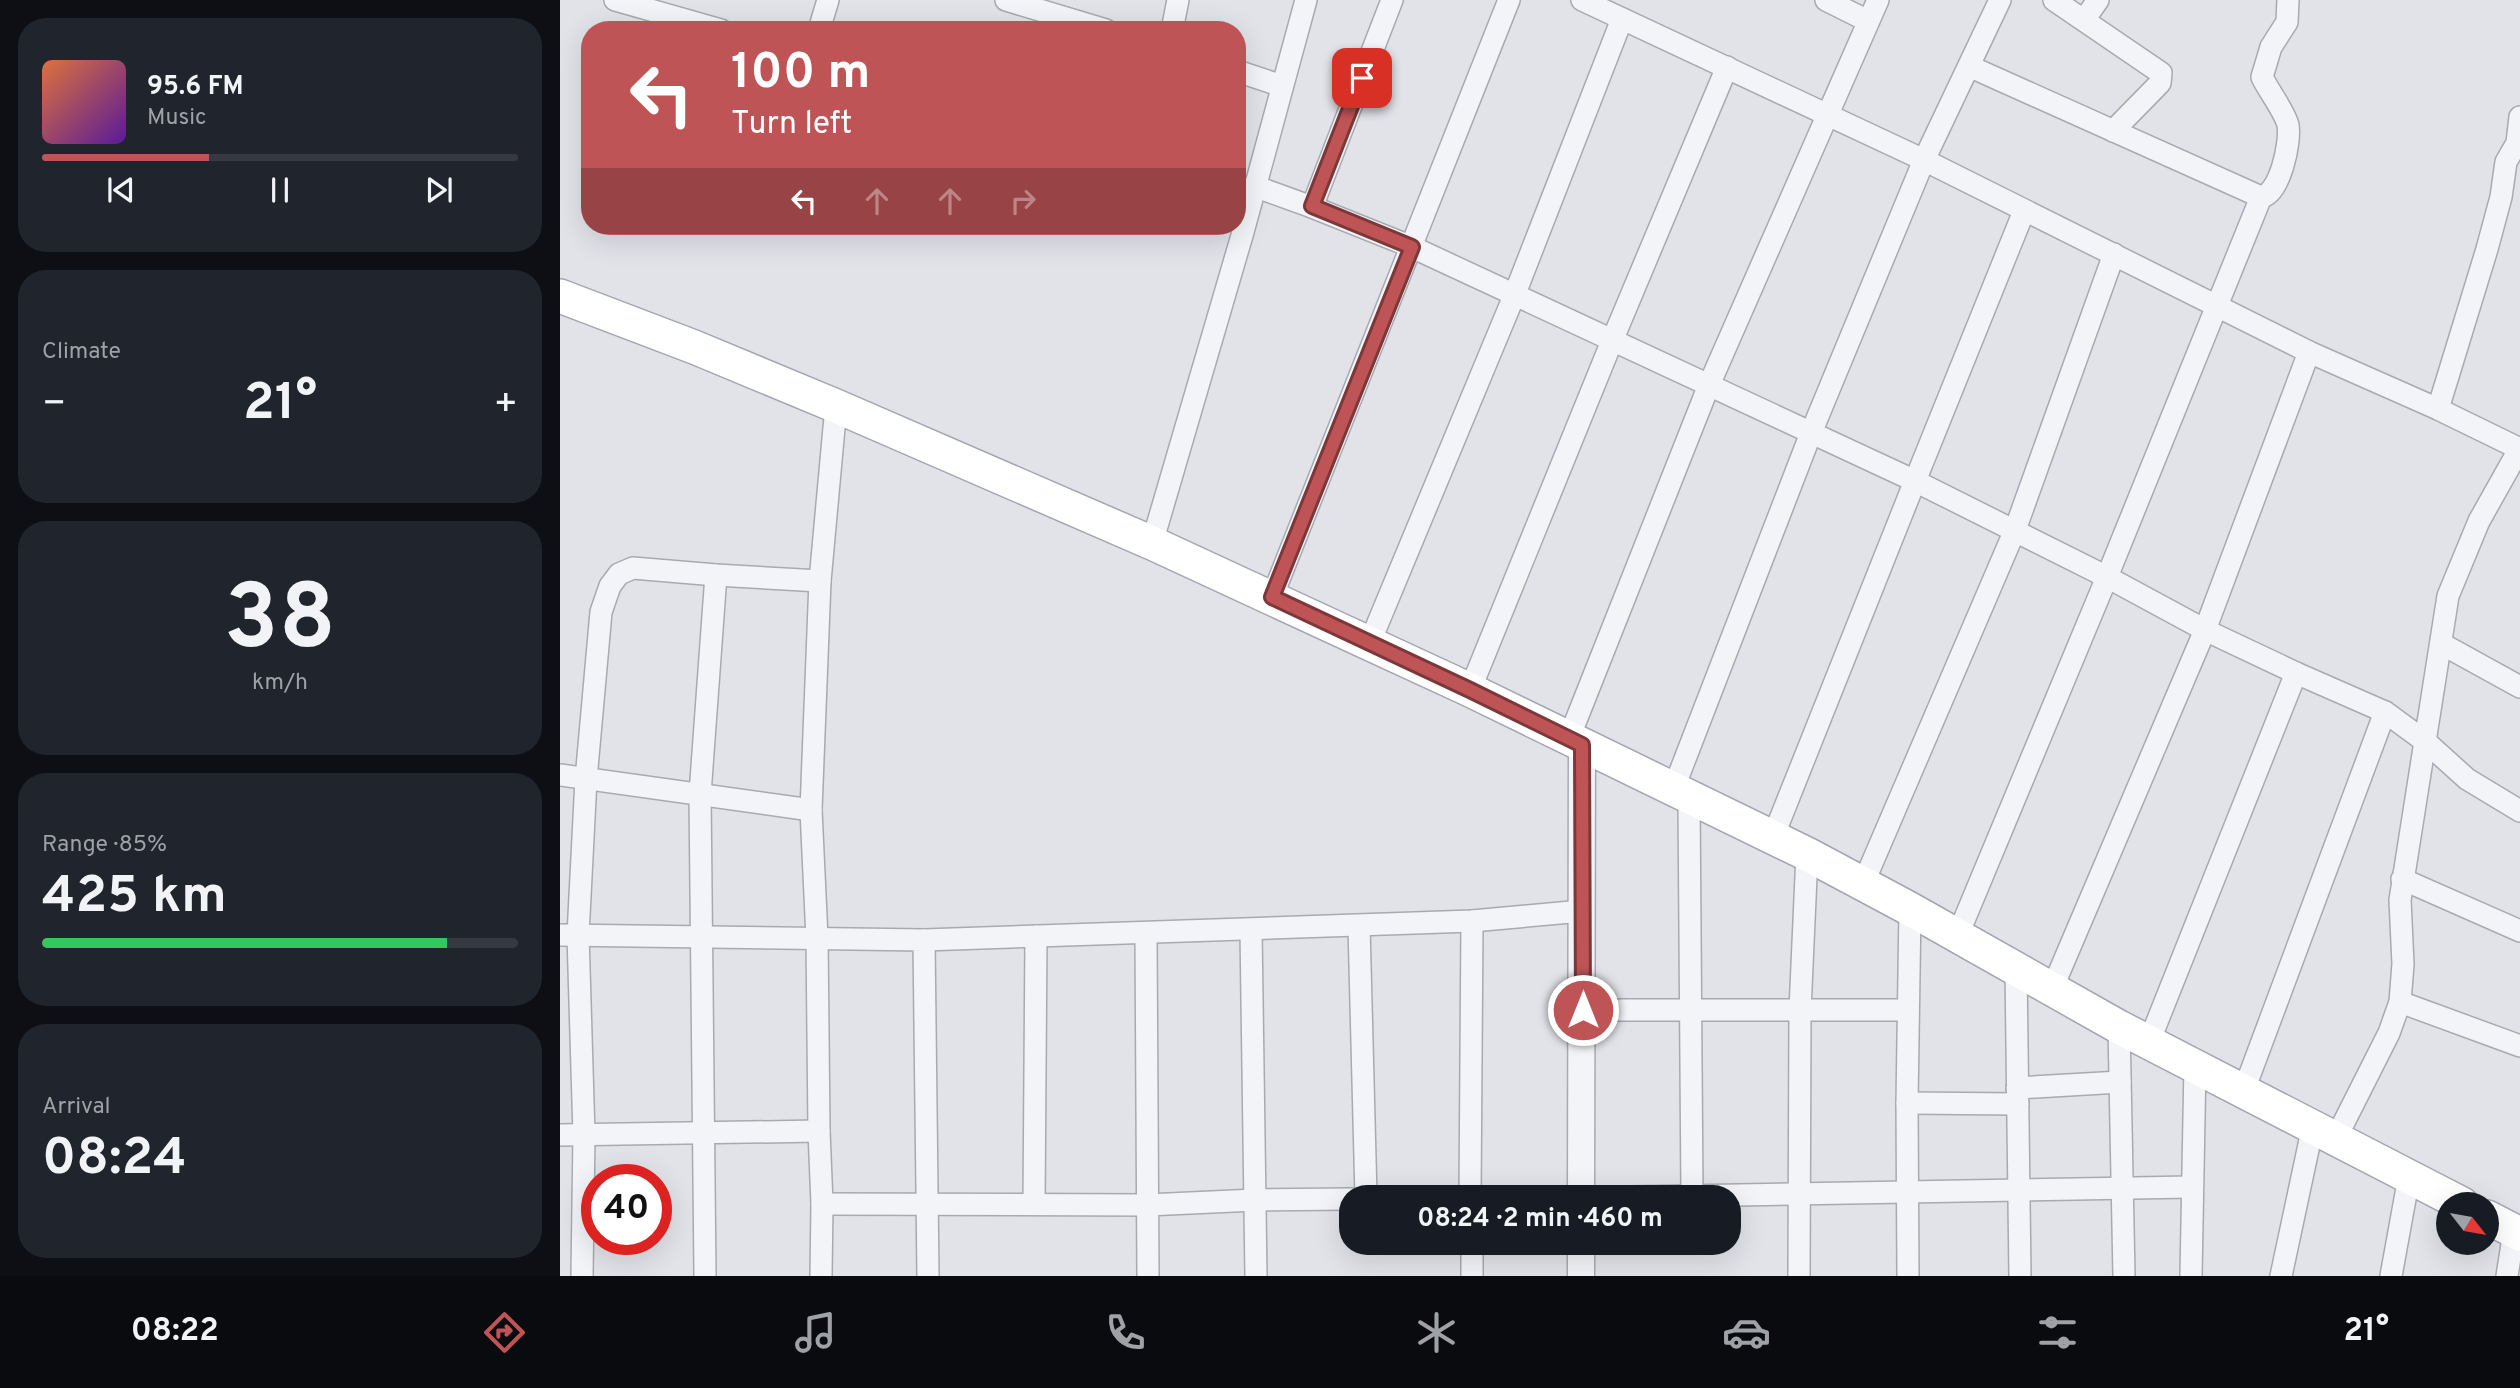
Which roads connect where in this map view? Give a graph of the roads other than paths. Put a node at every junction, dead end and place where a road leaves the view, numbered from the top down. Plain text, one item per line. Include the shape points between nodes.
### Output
1 (615, 0) edge
2 (828, 0) edge
3 (1006, 0) edge
4 (1178, 0) edge
5 (1306, 0) edge
6 (1392, 0) edge
7 (1510, 0) edge
8 (1582, 0) edge
9 (1826, 0) edge
10 (1878, 0) edge
11 (2000, 0) edge
12 (2054, 0) edge
13 (2098, 0) edge
14 (2288, 0) edge
15 (1060, 15) edge
16 (1622, 19) junction
17 (1868, 20) junction
18 (2084, 20) junction
19 (690, 21) edge
20 (822, 21) edge
21 (1078, 21) edge
22 (1174, 21) edge
23 (1970, 67) junction
24 (1727, 68) junction
25 (1246, 74) edge
26 (1282, 86) junction
27 (1826, 115) junction
28 (2520, 117) edge
29 (2113, 131) junction
30 (2518, 144) edge
31 (1924, 160) junction
32 (1254, 186) junction
33 (2261, 197) junction
34 (1246, 203) edge
35 (1312, 206) junction
36 (2024, 211) junction
37 (1232, 235) edge
38 (1412, 247) junction
39 (2115, 254) junction
40 (560, 296) edge
41 (1514, 296) junction
42 (2217, 306) junction
43 (1612, 341) junction
44 (2309, 352) junction
45 (1709, 385) junction
46 (836, 406) junction
47 (2438, 409) junction
48 (1811, 433) junction
49 (2520, 449) edge
50 (1916, 481) junction
51 (2015, 530) junction
52 (1152, 543) junction
53 (716, 575) junction
54 (2107, 577) junction
55 (820, 581) junction
56 (1272, 597) junction
57 (2205, 630) junction
58 (1370, 642) junction
59 (2442, 644) junction
60 (2296, 673) junction
61 (2520, 687) edge
62 (1470, 690) junction
63 (2385, 712) junction
64 (1575, 742) junction
65 (2426, 742) junction
66 (560, 775) edge
67 (586, 779) junction
68 (700, 794) junction
69 (1681, 794) junction
70 (811, 810) junction
71 (2520, 811) edge
72 (1773, 837) junction
73 (1807, 854) junction
74 (2402, 880) junction
75 (1863, 884) junction
76 (1910, 909) junction
77 (1582, 911) junction
78 (1472, 921) junction
79 (1359, 926) junction
80 (1251, 930) junction
81 (2520, 931) edge
82 (1146, 934) junction
83 (569, 935) edge
84 (1036, 936) junction
85 (700, 937) junction
86 (1957, 937) junction
87 (817, 938) junction
88 (924, 940) junction
89 (2016, 968) junction
90 (2052, 989) junction
91 (2400, 1002) junction
92 (1583, 1010) junction
93 (1800, 1010) junction
94 (1907, 1010) junction
95 (1691, 1012) junction
96 (2119, 1027) junction
97 (2149, 1042) junction
98 (2520, 1046) edge
99 (2194, 1065) junction
100 (2120, 1082) junction
101 (2244, 1090) junction
102 (2017, 1096) junction
103 (1907, 1103) junction
104 (819, 1131) junction
105 (2324, 1132) junction
106 (703, 1133) junction
107 (560, 1135) edge
108 (584, 1135) junction
109 (2409, 1177) junction
110 (1366, 1185) edge
111 (1470, 1185) edge
112 (1581, 1185) edge
113 (1692, 1185) edge
114 (2191, 1187) junction
115 (2122, 1189) junction
116 (2018, 1190) junction
117 (1906, 1192) junction
118 (2438, 1192) edge
119 (1798, 1193) junction
120 (1741, 1195) edge
121 (1339, 1199) edge
122 (1255, 1200) junction
123 (822, 1204) junction
124 (927, 1204) junction
125 (1034, 1204) junction
126 (1147, 1205) junction
127 (2507, 1227) edge
128 (1472, 1255) edge
129 (1581, 1255) edge
130 (582, 1276) edge
131 (705, 1276) edge
132 (821, 1276) edge
133 (928, 1276) edge
134 (1148, 1276) edge
135 (1256, 1276) edge
136 (1472, 1276) edge
137 (1581, 1276) edge
138 (1799, 1276) edge
139 (1908, 1276) edge
140 (2020, 1276) edge
141 (2124, 1276) edge
142 (2191, 1276) edge
143 (2281, 1276) edge
144 (2391, 1276) edge
145 (2507, 1276) edge

1 - 19 street
2 - 20 street
3 - 15 street
4 - 22 street
5 - 26 street
6 - 35 street
7 - 38 street
8 - 16 street
9 - 17 street
10 - 17 street
11 - 23 street
12 - 18 street
13 - 18 street
14 - 33 street via 2287,22 2271,47 2262,77 2288,124 2288,147 2273,189
15 - 21 street
16 - 24 street
16 - 41 street
17 - 27 street
18 - 29 street via 2161,73 2160,83
23 - 29 street
23 - 31 street
24 - 27 street
24 - 43 street
25 - 26 street
26 - 32 street
27 - 31 street
27 - 45 street
28 - 30 street
29 - 33 street
30 - 47 street via 2506,162 2487,249
31 - 36 street
31 - 48 street
32 - 34 street
32 - 35 street
33 - 42 street
35 - 38 street
36 - 39 street
36 - 50 street
37 - 52 street
38 - 41 street
38 - 56 street
39 - 42 street
39 - 51 street
40 - 46 main road
41 - 43 street
41 - 58 street
42 - 44 street
42 - 54 street
43 - 45 street
43 - 62 street
44 - 47 street
44 - 57 street
45 - 48 street
45 - 64 street
46 - 52 main road
46 - 55 street
47 - 49 street
48 - 50 street
48 - 69 street
49 - 59 street via 2479,521 2448,596
50 - 51 street
50 - 72 street
51 - 54 street
51 - 75 street
52 - 56 main road
53 - 55 street
53 - 67 street via 633,568 619,574 610,586 601,612
53 - 68 street
54 - 57 street
54 - 86 street
55 - 70 street
56 - 58 main road
57 - 60 street
57 - 90 street
58 - 62 main road
59 - 61 street
59 - 65 street
60 - 63 street
60 - 97 street
62 - 64 main road
63 - 65 street
63 - 101 street
64 - 69 main road
64 - 77 street
65 - 71 street via 2467,779
65 - 74 street
66 - 67 street
67 - 68 street
67 - 83 street
68 - 70 street
68 - 85 street
69 - 72 main road
69 - 95 street
70 - 87 street
72 - 73 main road
73 - 75 main road
73 - 93 street
74 - 81 street
74 - 91 street
75 - 76 main road
76 - 86 main road
76 - 94 street
77 - 78 street
77 - 92 street
78 - 79 street
78 - 111 street
79 - 80 street
79 - 110 street
80 - 82 street
80 - 122 street
82 - 84 street
82 - 126 street
83 - 85 street
83 - 108 street
84 - 88 street
84 - 125 street
85 - 87 street
85 - 106 street
86 - 89 main road
87 - 88 street
87 - 104 street
88 - 124 street
89 - 90 main road
89 - 102 street
90 - 96 main road
91 - 98 street
91 - 105 street via 2389,1034
92 - 95 street
92 - 112 street
93 - 94 street
93 - 95 street
93 - 119 street
94 - 103 street
95 - 113 street
96 - 97 main road
96 - 100 street
97 - 99 main road
99 - 101 main road
99 - 114 street
100 - 102 street
100 - 115 street
101 - 105 main road
102 - 103 street
102 - 116 street
103 - 117 street
104 - 106 street
104 - 123 street
105 - 109 main road
105 - 143 street
106 - 108 street
106 - 131 street
107 - 108 street
108 - 130 street
109 - 118 main road
109 - 144 street
114 - 115 street
114 - 142 street
115 - 116 street
115 - 141 street
116 - 117 street
116 - 140 street
117 - 119 street
117 - 139 street
119 - 120 street
119 - 138 street
121 - 122 street
122 - 126 street
122 - 135 street
123 - 124 street
123 - 132 street
124 - 125 street
124 - 133 street
125 - 126 street
126 - 134 street
127 - 145 street
128 - 136 street
129 - 137 street

